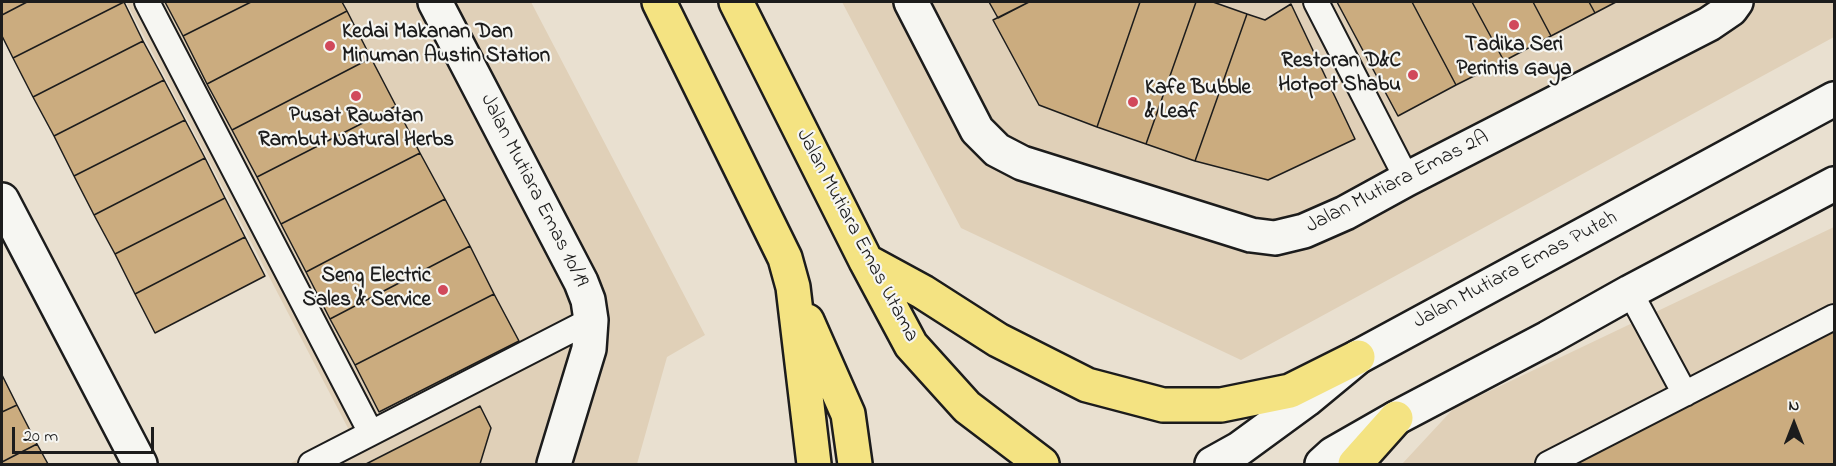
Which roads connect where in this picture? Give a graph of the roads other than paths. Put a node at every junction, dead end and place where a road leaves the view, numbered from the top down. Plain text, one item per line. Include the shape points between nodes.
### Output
1 (147, 2) edge
2 (435, 2) edge
3 (660, 2) edge
4 (736, 2) edge
5 (910, 2) edge
6 (1316, 2) edge
7 (1736, 2) edge
8 (1834, 99) edge
9 (1407, 179) junction
10 (1834, 184) edge
11 (2, 200) edge
12 (866, 261) junction
13 (793, 286) junction
14 (1630, 292) junction
15 (1834, 317) edge
16 (591, 320) junction
17 (1358, 357) junction
18 (1685, 394) junction
19 (1396, 418) junction
20 (371, 433) junction
21 (140, 465) edge
22 (311, 465) edge
23 (555, 465) edge
24 (814, 465) edge
25 (855, 465) edge
26 (1042, 465) edge
27 (1212, 465) edge
28 (1322, 465) edge
29 (1355, 465) edge
30 (1548, 465) edge

1 - 20 lane
2 - 16 street, Jalan Mutiara Emas 10/19 via 581,282
3 - 13 main road via 785,258
4 - 12 main road, Jalan Mutiara Emas Utama
5 - 9 street, Jalan Mutiara Emas 2A via 977,130 997,150 1022,163 1251,235 1275,238 1304,231 1345,213
6 - 9 lane
7 - 9 street, Jalan Mutiara Emas 2A via 1709,24
8 - 17 street, Jalan Mutiara Emas Puteh
10 - 14 street
11 - 21 street
12 - 17 main road via 998,340 1087,385 1163,405 1221,405 1290,391
12 - 26 main road, Jalan Mutiara Emas Utama via 910,345 967,407
13 - 24 main road
13 - 25 main road via 848,414
14 - 18 lane
14 - 19 street
15 - 18 lane
16 - 20 lane
16 - 23 street, Jalan Mutiara Emas 10/19 via 589,350
17 - 27 street, Jalan Mutiara Emas Puteh via 1306,400
18 - 30 lane
19 - 28 street via 1333,454
19 - 29 main road
20 - 22 lane

